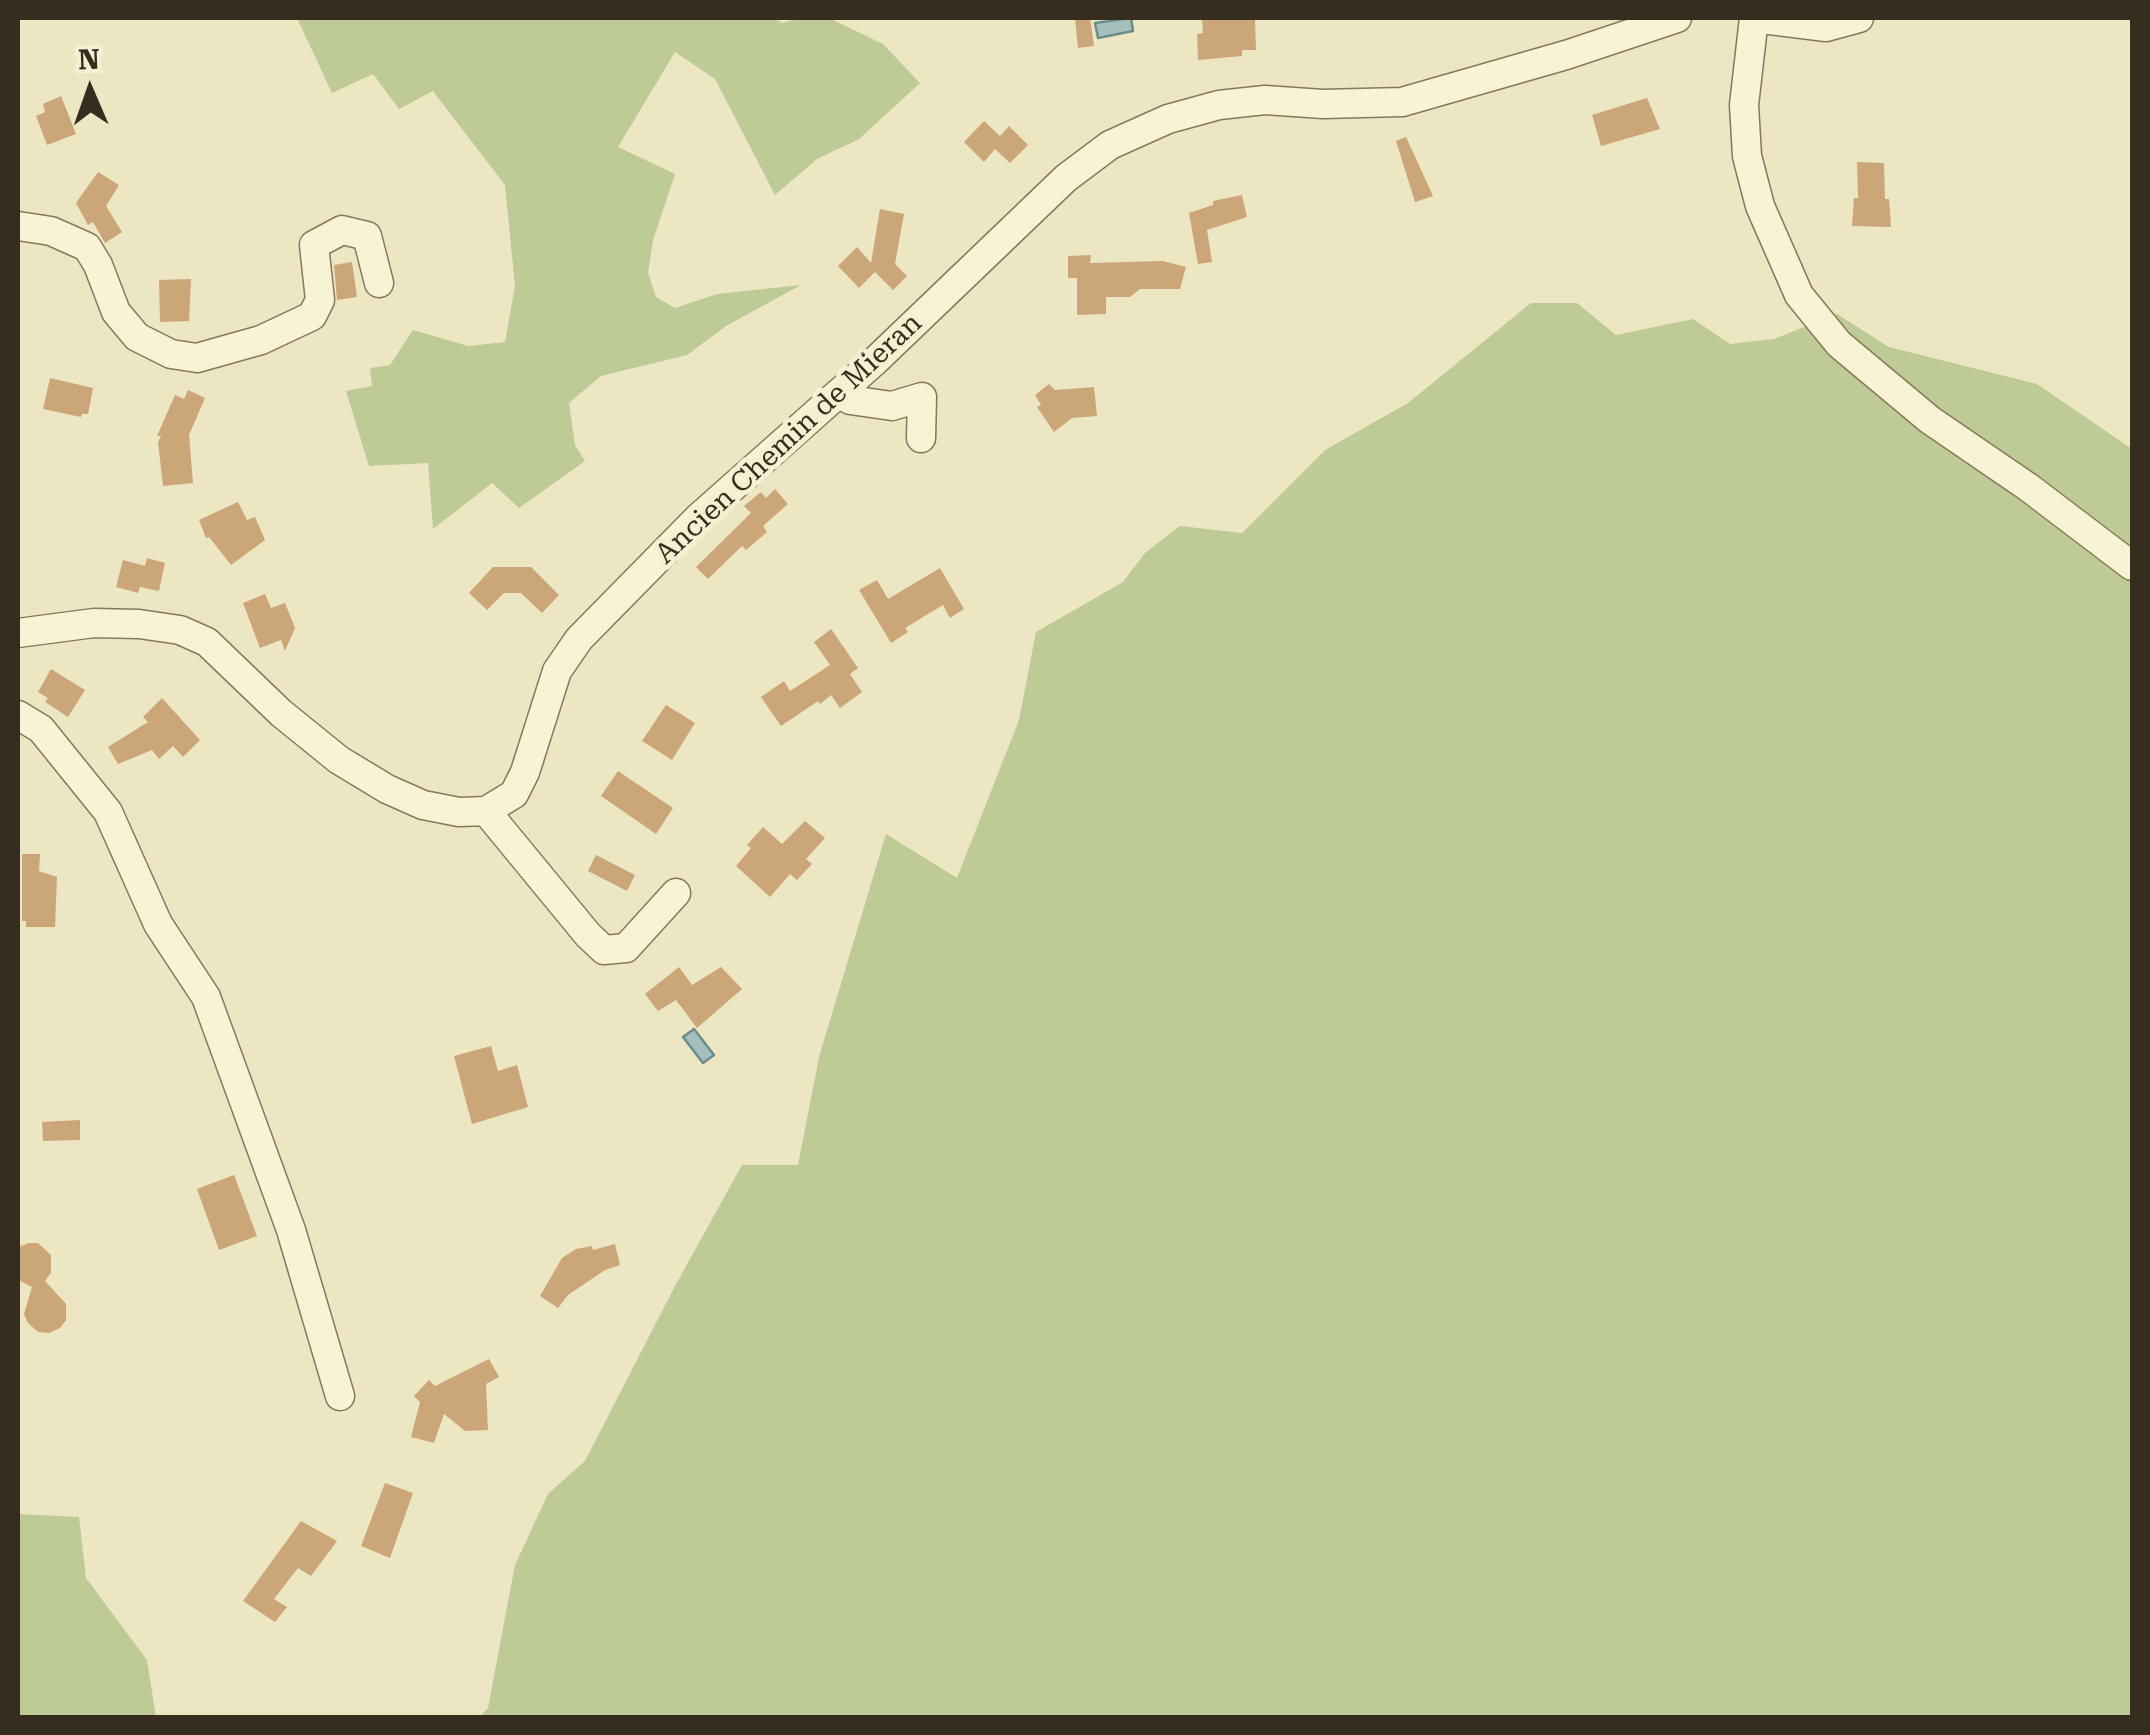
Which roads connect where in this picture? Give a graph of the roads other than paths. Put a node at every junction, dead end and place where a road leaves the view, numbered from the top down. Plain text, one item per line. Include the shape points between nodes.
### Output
1 (1677, 18) edge
2 (1754, 18) edge
3 (1859, 18) edge
4 (18, 226) edge
5 (379, 283) dead end
6 (839, 393) junction
7 (921, 438) dead end
8 (2132, 566) edge
9 (18, 633) edge
10 (18, 715) edge
11 (486, 811) junction
12 (676, 892) dead end
13 (340, 1396) dead end

1 - 6 street, Ancien Chemin de Mieran via 1402,102 1265,100 1168,119 1110,145 1066,178
2 - 3 street via 1826,27
2 - 8 street via 1744,105 1747,156 1773,241 1799,295 1839,344 1930,420
4 - 5 street via 51,230 87,247 116,312 136,337 171,354 197,358 261,340 312,316 320,300 314,245 342,230 367,236
6 - 7 street via 892,406 922,398
6 - 11 street, Ancien Chemin de Mieran via 698,518 579,639 556,671 514,794
9 - 11 street via 94,623 180,630 207,642 281,713 387,789 422,804
10 - 13 street via 41,728 108,812 158,924 206,997 291,1230
11 - 12 street via 604,950 626,948

